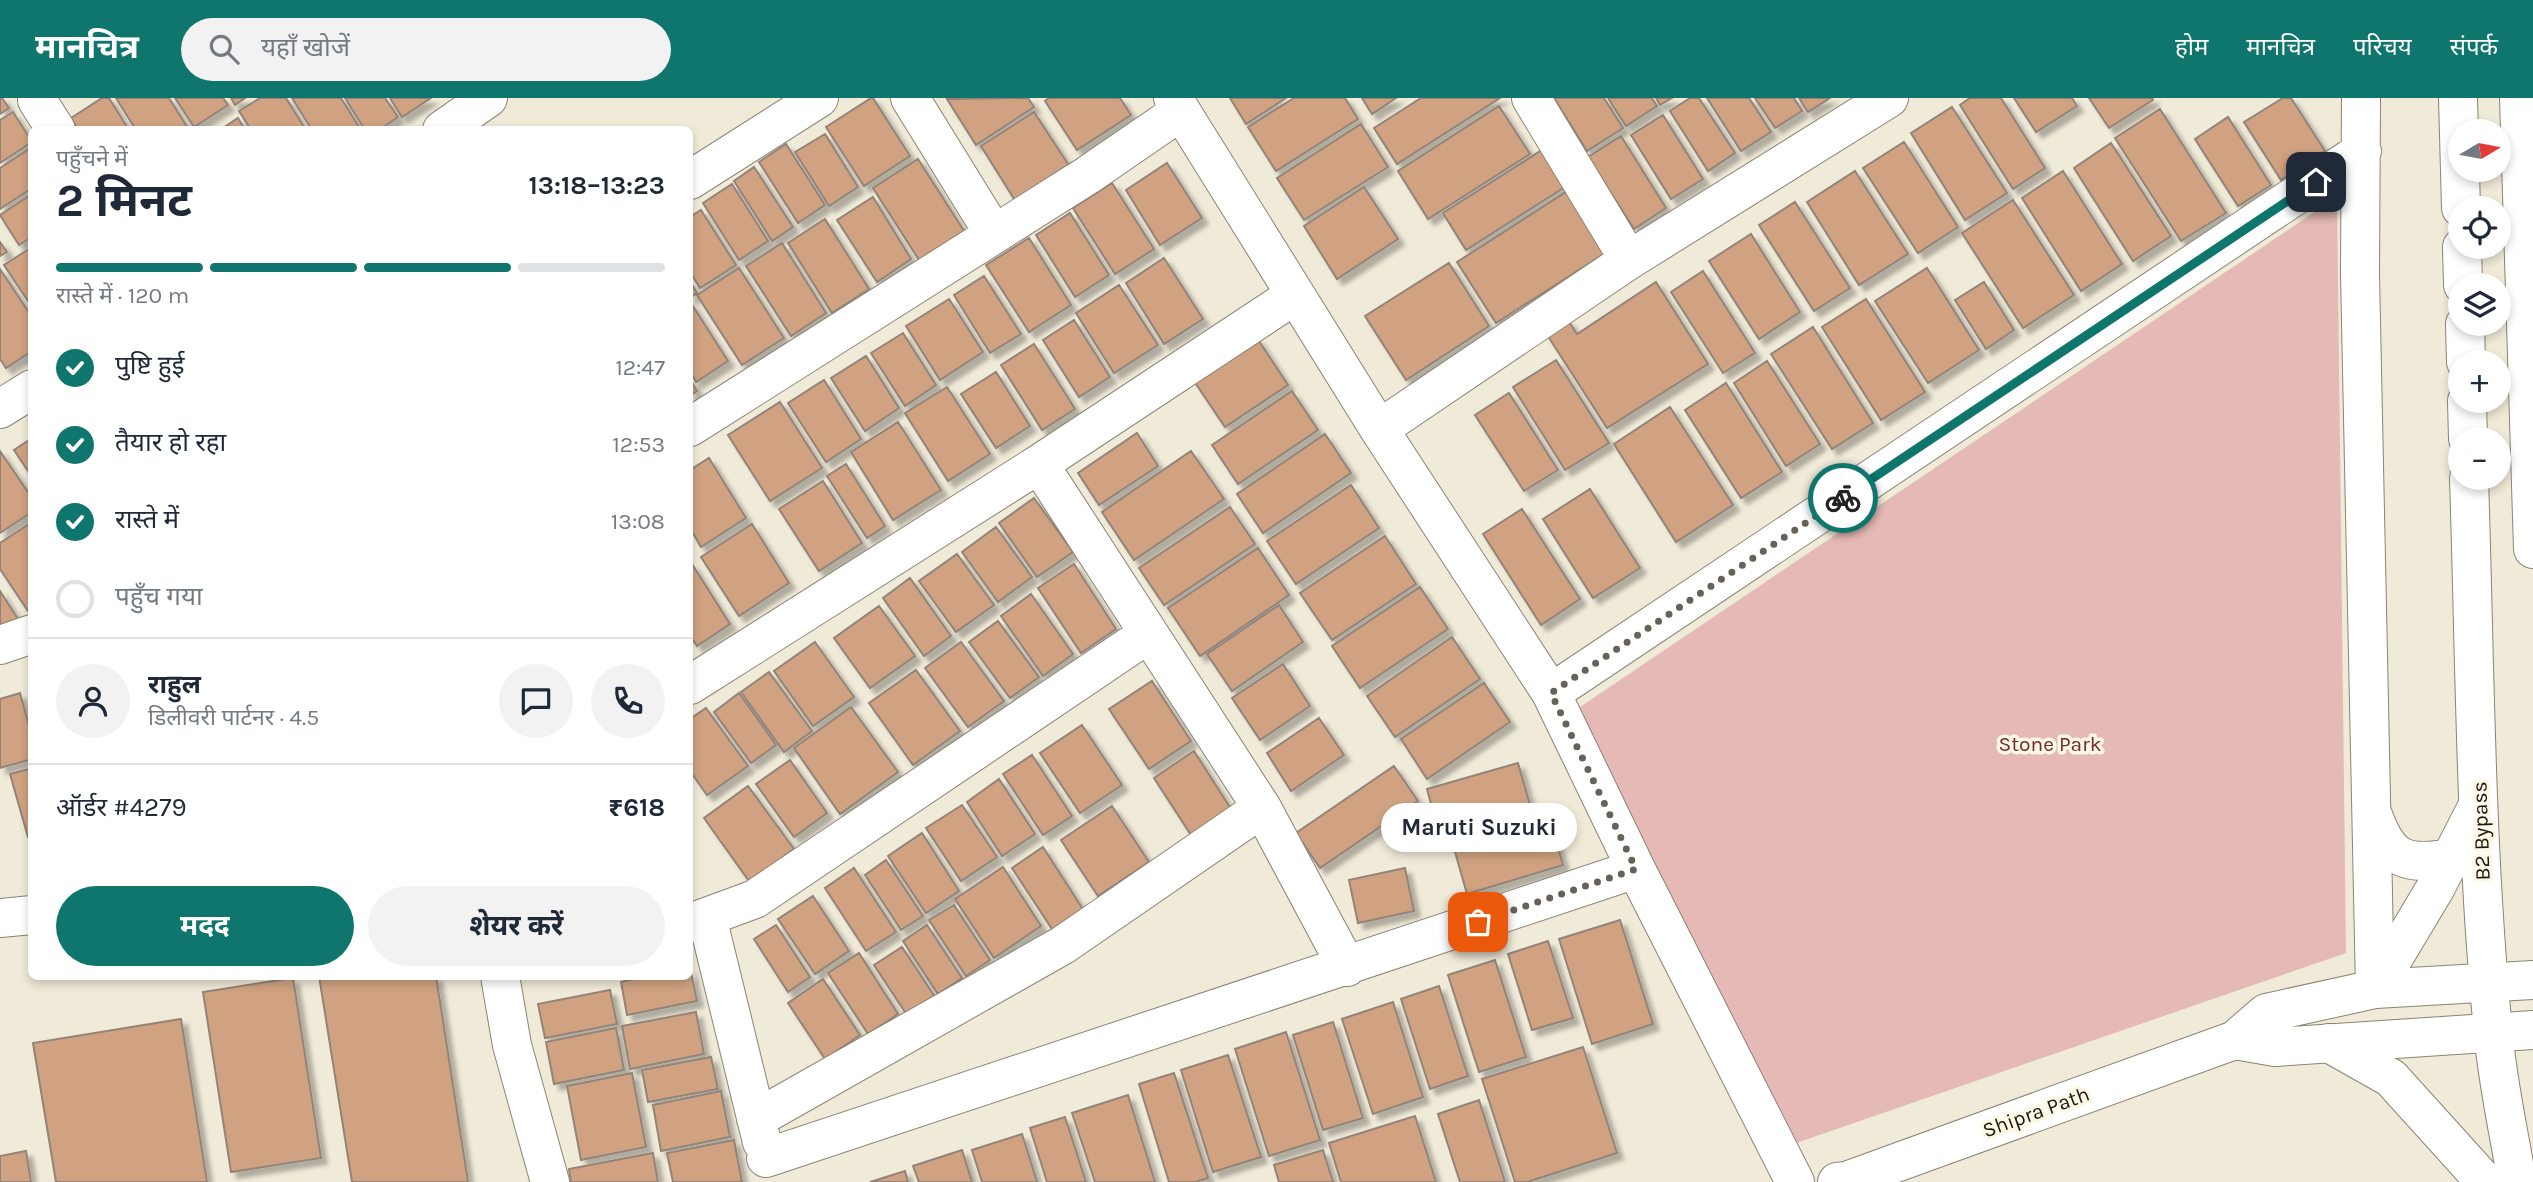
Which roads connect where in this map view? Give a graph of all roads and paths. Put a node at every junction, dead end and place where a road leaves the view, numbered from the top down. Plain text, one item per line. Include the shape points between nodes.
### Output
1 (488, 98) edge
2 (819, 98) edge
3 (910, 98) edge
4 (1531, 98) edge
5 (1889, 98) edge
6 (2361, 98) edge
7 (2458, 98) edge
8 (2519, 98) edge
9 (1177, 105) edge
10 (448, 126) edge
11 (2362, 151) junction
12 (693, 178) edge
13 (2461, 196) edge
14 (993, 234) junction
15 (1629, 260) junction
16 (1295, 295) junction
17 (28, 392) edge
18 (0, 409) edge
19 (693, 425) edge
20 (1379, 429) junction
21 (1039, 464) junction
22 (2469, 490) edge
23 (2533, 549) edge
24 (1148, 634) junction
25 (28, 635) edge
26 (0, 645) edge
27 (693, 683) edge
28 (1551, 693) junction
29 (2478, 805) junction
30 (1262, 808) junction
31 (2372, 813) junction
32 (2451, 858) junction
33 (1636, 869) junction
34 (28, 915) edge
35 (0, 918) edge
36 (698, 920) edge
37 (1347, 967) junction
38 (501, 980) edge
39 (2533, 980) edge
40 (2488, 981) junction
41 (2375, 989) junction
42 (2533, 1030) edge
43 (2493, 1034) junction
44 (2235, 1040) junction
45 (2329, 1043) junction
46 (756, 1119) junction
47 (769, 1170) edge
48 (550, 1182) edge
49 (1795, 1182) edge
50 (1842, 1182) edge
51 (2485, 1182) edge
52 (2517, 1182) edge

1 - 10 street
2 - 12 street
3 - 14 street
4 - 15 street
5 - 15 street
6 - 11 street
7 - 13 street
8 - 23 street
9 - 14 street via 1088,175
9 - 16 street
11 - 28 street
11 - 31 street via 2360,274
14 - 19 street
15 - 20 street
16 - 20 street
16 - 21 street
17 - 18 street
20 - 28 street
21 - 24 street
21 - 27 street
22 - 29 street, B2 Bypass
24 - 30 street
24 - 36 street via 755,899
25 - 26 street
28 - 33 street
29 - 32 street
29 - 40 street, B2 Bypass
30 - 37 street
30 - 46 street via 1063,945
31 - 32 street via 2381,838 2394,853 2410,862
31 - 41 street
32 - 41 street
33 - 37 street
33 - 49 street
34 - 35 street
36 - 46 street
37 - 47 street
38 - 48 street via 512,1045
39 - 40 street, Shipra Path
40 - 41 street, Shipra Path
40 - 43 street, B2 Bypass
41 - 44 street, Shipra Path via 2266,1013
42 - 43 street
43 - 45 street
43 - 52 street, B2 Bypass
44 - 45 street via 2274,1047
44 - 50 street, Shipra Path
45 - 51 street via 2390,1078
46 - 47 street

